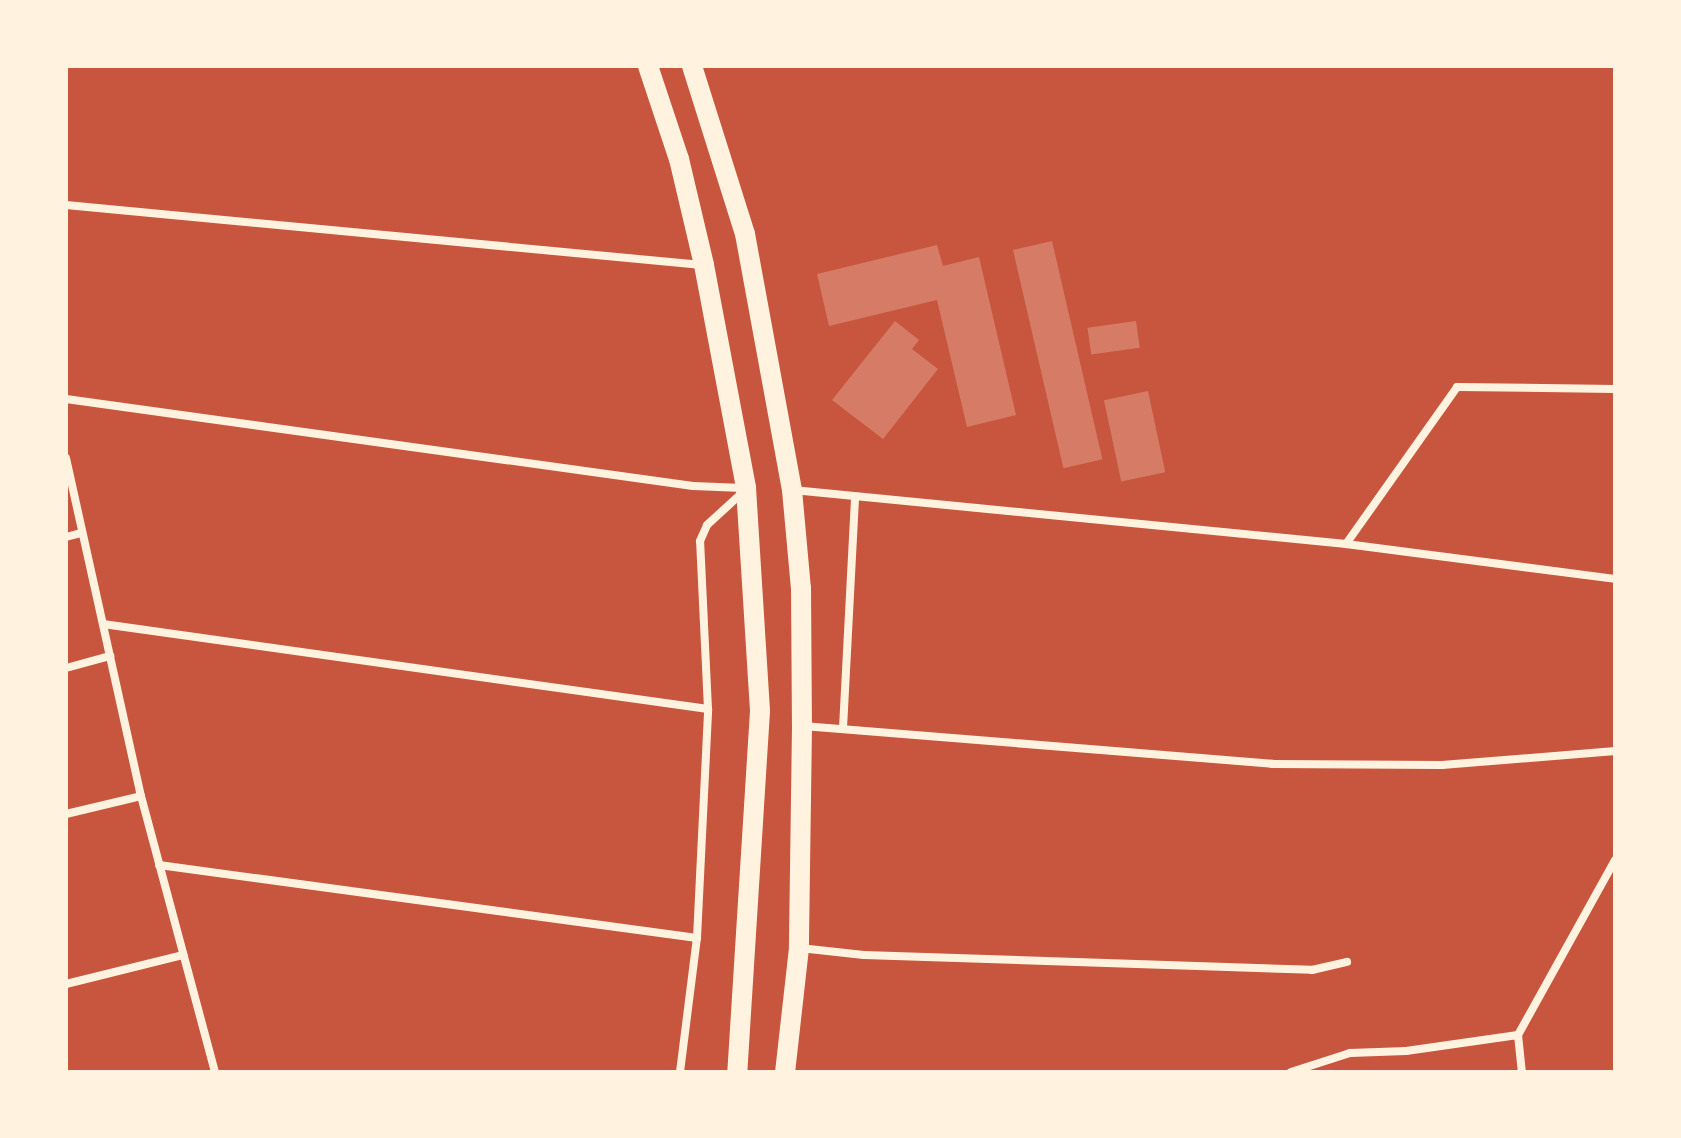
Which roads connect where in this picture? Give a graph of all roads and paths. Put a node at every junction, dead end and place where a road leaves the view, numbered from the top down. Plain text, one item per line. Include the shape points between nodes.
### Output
1 (648, 66) edge
2 (692, 66) edge
3 (66, 205) edge
4 (704, 265) junction
5 (1615, 389) edge
6 (66, 399) edge
7 (66, 458) edge
8 (746, 488) junction
9 (792, 490) junction
10 (855, 497) junction
11 (81, 533) junction
12 (66, 537) edge
13 (1346, 544) junction
14 (1615, 579) edge
15 (103, 624) junction
16 (110, 656) junction
17 (66, 668) edge
18 (708, 709) junction
19 (802, 726) junction
20 (843, 728) junction
21 (1615, 751) edge
22 (141, 796) junction
23 (66, 814) edge
24 (1615, 860) edge
25 (159, 865) junction
26 (697, 938) junction
27 (799, 948) junction
28 (183, 955) junction
29 (1347, 962) dead end
30 (66, 984) edge
31 (1518, 1035) junction
32 (215, 1072) edge
33 (680, 1072) edge
34 (737, 1072) edge
35 (785, 1072) edge
36 (1291, 1072) edge
37 (1522, 1072) edge

1 - 4 main road via 679,159
2 - 9 main road via 745,234
3 - 4 street
4 - 8 main road
5 - 13 street via 1457,387
6 - 8 street via 693,486
7 - 11 street
8 - 18 street via 707,525 700,541
8 - 34 main road via 760,711
9 - 10 street
9 - 19 main road via 801,588
10 - 13 street
10 - 20 street
11 - 12 street
11 - 15 street
13 - 14 street
15 - 16 street
15 - 18 street
16 - 17 street
16 - 22 street
18 - 26 street
19 - 20 street
19 - 27 main road
20 - 21 street via 1272,764 1442,765
22 - 23 street
22 - 25 street
24 - 31 street
25 - 26 street
25 - 28 street
26 - 33 street
27 - 29 street via 864,955 1312,970
27 - 35 main road
28 - 30 street
28 - 32 street
31 - 36 street via 1350,1053
31 - 37 street

